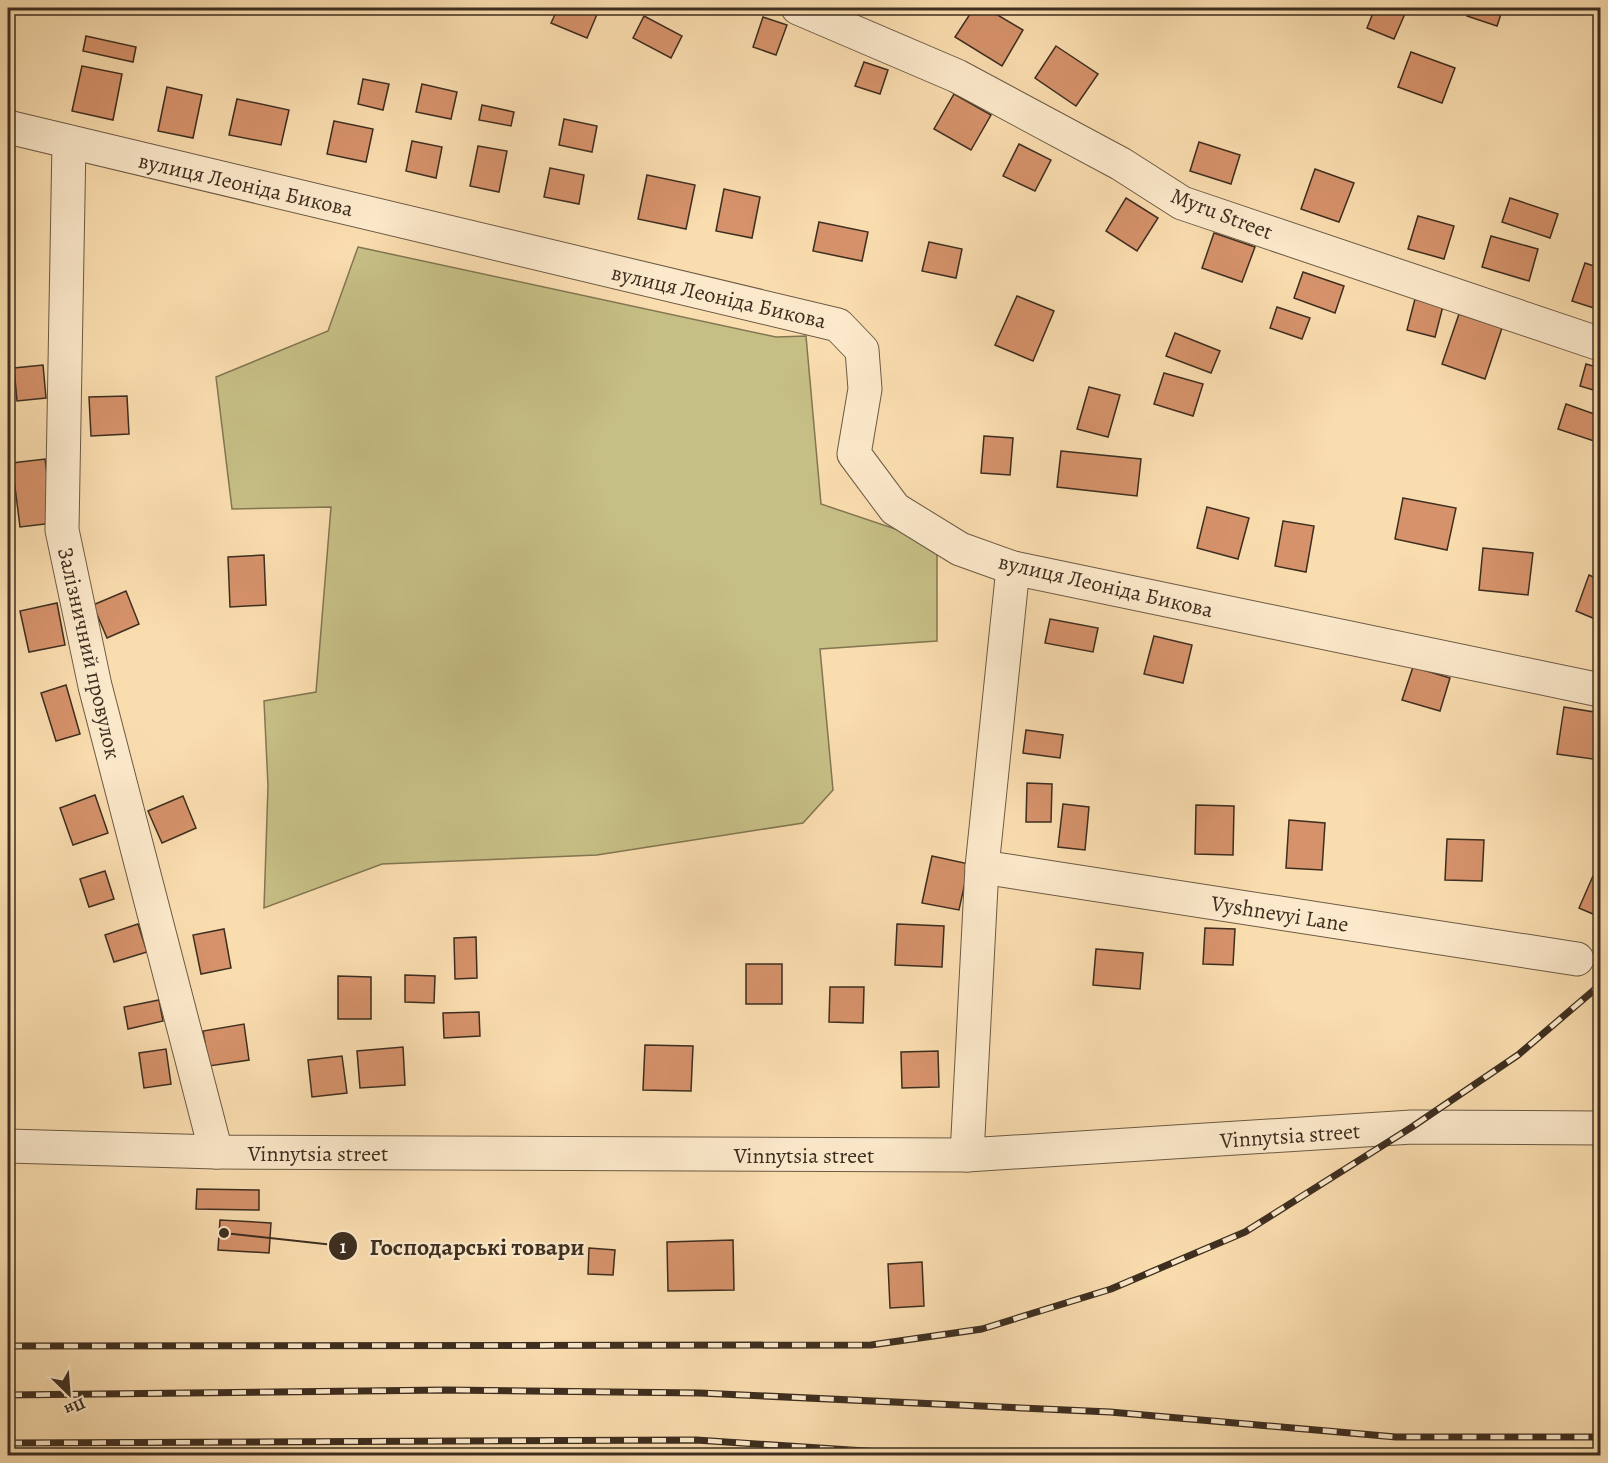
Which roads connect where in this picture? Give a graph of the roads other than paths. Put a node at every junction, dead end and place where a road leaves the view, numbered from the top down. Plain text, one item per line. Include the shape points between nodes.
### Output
1 (798, 8) edge
2 (8, 127) edge
3 (69, 142) junction
4 (1600, 344) edge
5 (1013, 568) junction
6 (1600, 690) edge
7 (982, 867) junction
8 (1577, 959) dead end
9 (1600, 1128) edge
10 (8, 1146) edge
11 (216, 1152) junction
12 (966, 1155) junction

1 - 4 street, Myru Street via 957,76 1120,164 1182,203
2 - 3 street, вулиця Леоніда Бикова
3 - 5 street, вулиця Леоніда Бикова via 838,325 862,350 865,389 854,454 895,509 960,549
3 - 11 street, Залізничний провулок via 62,530 95,686
5 - 6 street, вулиця Леоніда Бикова
5 - 7 street
7 - 8 street, Vyshnevyi Lane
7 - 12 street
9 - 12 street, Vinnytsia street via 1412,1127
10 - 11 street, Vinnytsia street
11 - 12 street, Vinnytsia street

